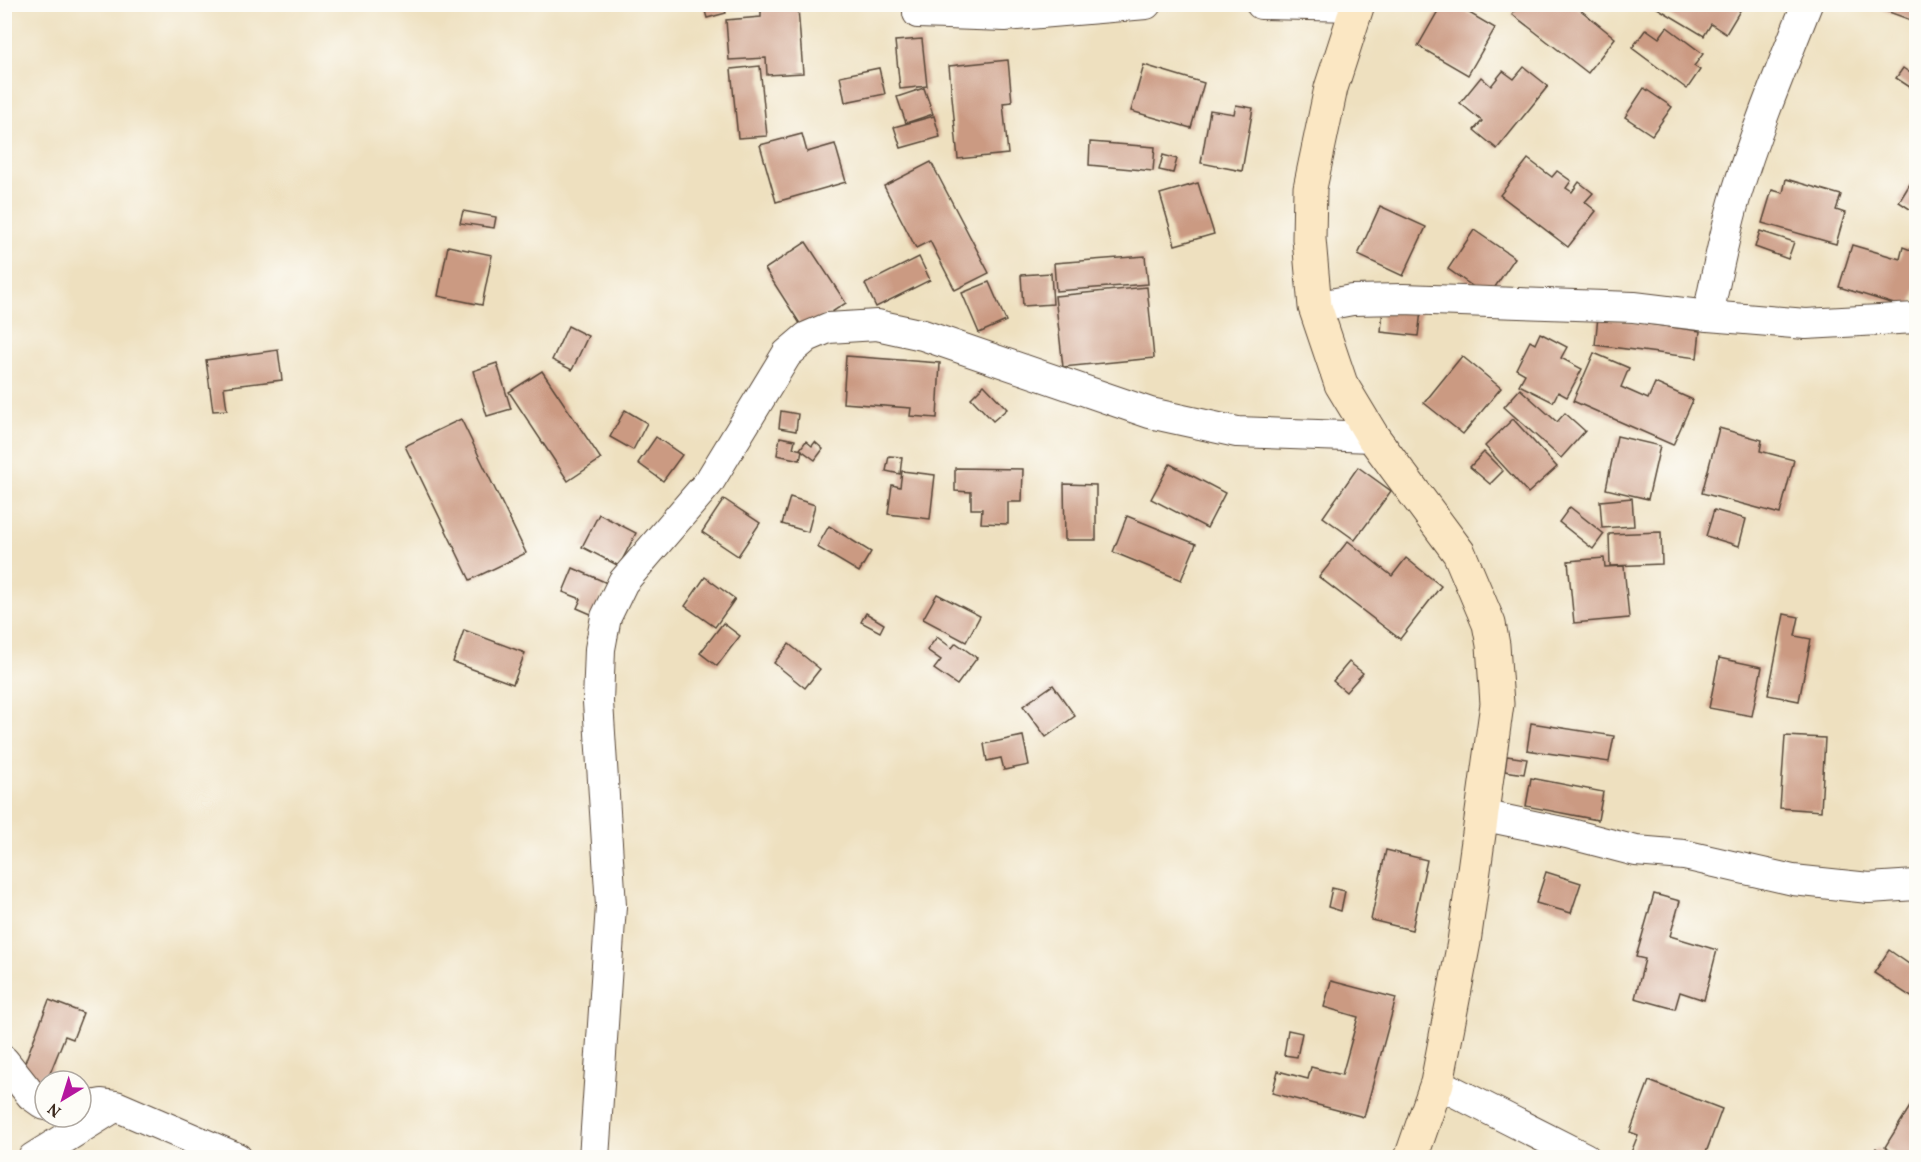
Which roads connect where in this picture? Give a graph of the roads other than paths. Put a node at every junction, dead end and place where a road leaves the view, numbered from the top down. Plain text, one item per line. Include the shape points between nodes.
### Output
1 (1146, 4) edge
2 (1261, 4) edge
3 (1807, 4) edge
4 (1357, 5) edge
5 (1075, 7) edge
6 (918, 13) dead end
7 (1315, 307) junction
8 (1708, 316) junction
9 (1917, 318) edge
10 (1373, 437) junction
11 (1481, 815) junction
12 (1917, 885) edge
13 (4, 1061) edge
14 (1437, 1083) junction
15 (33, 1096) edge
16 (93, 1106) edge
17 (116, 1106) junction
18 (33, 1158) edge
19 (237, 1158) edge
20 (594, 1158) edge
21 (1411, 1158) edge
22 (1585, 1158) edge

1 - 5 street
2 - 4 street
3 - 8 street via 1736,196
4 - 7 street via 1331,88 1310,188 1309,239
5 - 6 street via 1005,16
7 - 8 street via 1352,300 1403,299 1634,306
7 - 10 street via 1341,384
8 - 9 street via 1806,324
10 - 11 street via 1459,553 1489,624 1497,704
10 - 20 street via 1237,432 1150,413 923,335 877,325 828,328 807,337 787,354 709,482 623,582 606,617 598,702 610,906
11 - 12 street via 1636,851 1684,855 1793,880 1869,888
11 - 14 street via 1464,942
13 - 15 street
14 - 21 street
14 - 22 street
16 - 17 street
17 - 18 street
17 - 19 street

